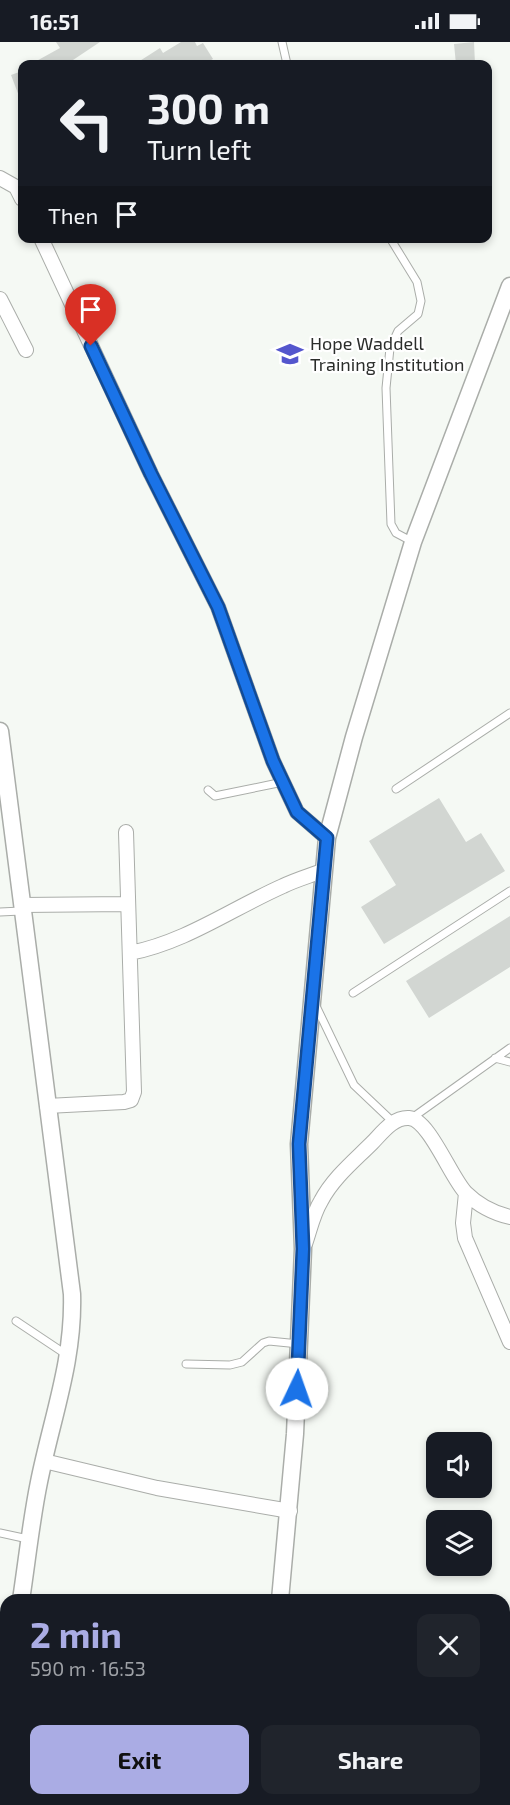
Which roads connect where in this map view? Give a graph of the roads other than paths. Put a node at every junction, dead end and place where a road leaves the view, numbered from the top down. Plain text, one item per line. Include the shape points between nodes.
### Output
1 (282, 42) edge
2 (286, 60) edge
3 (2, 180) edge
4 (18, 192) edge
5 (43, 243) edge
6 (393, 243) edge
7 (510, 286) edge
8 (0, 299) edge
9 (26, 350) dead end
10 (413, 542) junction
11 (510, 713) edge
12 (0, 731) edge
13 (283, 782) junction
14 (396, 789) dead end
15 (208, 790) dead end
16 (126, 832) dead end
17 (327, 838) junction
18 (322, 871) junction
19 (510, 891) edge
20 (128, 904) junction
21 (23, 908) junction
22 (0, 912) edge
23 (130, 952) junction
24 (353, 993) dead end
25 (312, 999) junction
26 (510, 1048) edge
27 (495, 1058) junction
28 (510, 1062) edge
29 (47, 1106) junction
30 (412, 1118) junction
31 (393, 1122) junction
32 (466, 1193) junction
33 (510, 1217) edge
34 (303, 1249) junction
35 (16, 1322) dead end
36 (510, 1342) edge
37 (299, 1344) junction
38 (69, 1356) junction
39 (186, 1364) dead end
40 (45, 1461) junction
41 (290, 1511) junction
42 (0, 1533) edge
43 (31, 1539) junction
44 (22, 1594) edge
45 (281, 1594) edge

1 - 2 lane
3 - 4 street
5 - 13 street via 218,607
6 - 10 lane via 417,282 421,301 418,314 398,331 390,348 386,388 391,524 396,533
7 - 10 street
8 - 9 street
10 - 17 street
11 - 14 lane
12 - 21 street
13 - 15 lane via 215,796
13 - 17 street via 297,812
16 - 20 street
17 - 18 street
18 - 23 street via 283,886 187,936
18 - 25 street
19 - 24 lane
20 - 21 street
20 - 23 street
21 - 22 lane
21 - 29 street
23 - 29 street via 134,1092 131,1100
25 - 31 lane via 354,1085
25 - 34 street via 299,1144
26 - 27 lane
27 - 28 lane
27 - 30 lane
29 - 38 street via 72,1294
30 - 31 street
30 - 32 street via 431,1138
31 - 34 street via 336,1178 320,1202
32 - 33 street via 480,1205
32 - 36 street via 465,1238
34 - 37 street
35 - 38 lane
37 - 39 lane via 269,1341 242,1362 230,1365
37 - 41 street
38 - 40 street
40 - 41 street via 157,1488
40 - 43 street
41 - 45 street
42 - 43 lane
43 - 44 street

